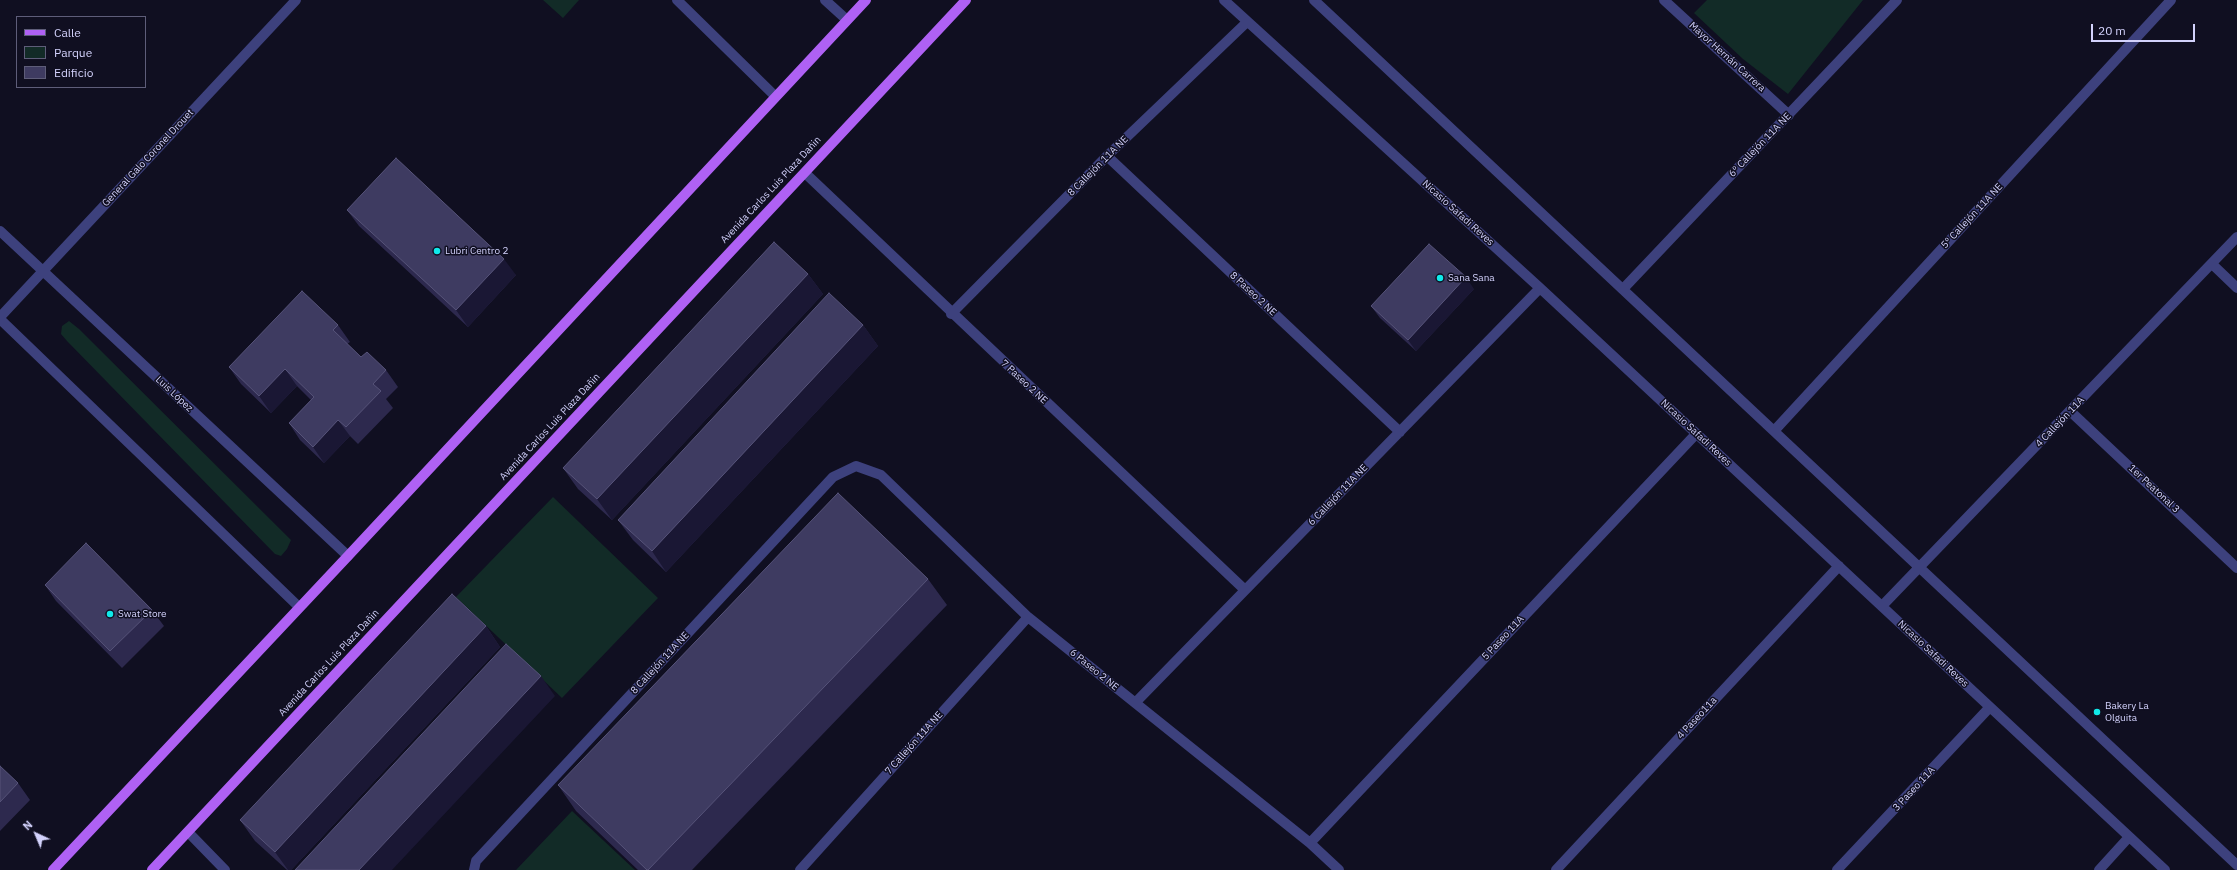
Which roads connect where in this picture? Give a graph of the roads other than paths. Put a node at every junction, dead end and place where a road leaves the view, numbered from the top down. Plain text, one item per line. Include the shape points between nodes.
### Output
1 (296, 0) edge
2 (677, 0) edge
3 (826, 0) edge
4 (866, 0) edge
5 (966, 0) edge
6 (1224, 0) edge
7 (1314, 0) edge
8 (1664, 0) edge
9 (1897, 0) edge
10 (2171, 0) edge
11 (847, 20) junction
12 (1247, 22) junction
13 (775, 96) junction
14 (1789, 115) junction
15 (1107, 156) junction
16 (805, 173) junction
17 (0, 231) edge
18 (2237, 237) edge
19 (2212, 264) junction
20 (43, 271) junction
21 (1540, 288) junction
22 (2237, 288) edge
23 (1623, 289) junction
24 (951, 314) junction
25 (0, 318) edge
26 (2070, 411) junction
27 (1774, 431) junction
28 (1400, 432) junction
29 (1696, 434) junction
30 (856, 466) joint
31 (348, 556) junction
32 (1839, 566) junction
33 (1920, 568) junction
34 (2237, 568) edge
35 (1245, 590) junction
36 (1882, 606) junction
37 (299, 607) junction
38 (1028, 617) junction
39 (1135, 703) junction
40 (1990, 707) junction
41 (188, 832) junction
42 (2130, 837) junction
43 (1310, 843) junction
44 (2237, 864) edge
45 (53, 870) edge
46 (152, 870) edge
47 (225, 870) edge
48 (474, 870) edge
49 (800, 870) edge
50 (1339, 870) edge
51 (1556, 870) edge
52 (1837, 870) edge
53 (2099, 870) edge
54 (2165, 870) edge

1 - 20 street, General Galo Coronel Drouet
2 - 13 street
3 - 11 street
4 - 11 main road
5 - 16 main road, Avenida Carlos Luis Plaza Dañin
6 - 12 street, Nicasio Safadi Reves
7 - 23 street
8 - 14 street, Mayor Hernán Carrera
9 - 14 street, 6º Callejón 11A NE
10 - 27 street, 5º Callejón 11A NE
11 - 13 main road
12 - 15 street, 8 Callejón 11A NE
12 - 21 street, Nicasio Safadi Reves
13 - 31 main road
14 - 23 street, 6º Callejón 11A NE
15 - 24 street, 8 Callejón 11A NE
15 - 28 street, 8 Paseo 2 NE
16 - 24 street, 7 Paseo 2 NE
16 - 41 main road, Avenida Carlos Luis Plaza Dañin
17 - 20 street, Luis López
18 - 19 street, 4 Callejón 11A
19 - 22 street
19 - 26 street, 4 Callejón 11A
20 - 25 street, General Galo Coronel Drouet
20 - 31 street, Luis López
21 - 28 street, 6 Callejón 11A NE
21 - 29 street, Nicasio Safadi Reves
23 - 27 street
24 - 35 street, 7 Paseo 2 NE
25 - 37 street
26 - 33 street, 4 Callejón 11A
26 - 34 street, 1er Peatonal 3
27 - 33 street
28 - 35 street, 6 Callejón 11A NE
29 - 32 street, Nicasio Safadi Reves
29 - 43 street, 5 Paseo 11A
30 - 38 street, 6 Paseo 2 NE via 881,475
30 - 48 street, 8 Callejón 11A NE via 833,477 476,861
31 - 37 main road
32 - 36 street, Nicasio Safadi Reves
32 - 51 street, 4 Paseo11a
33 - 36 street, 4 Callejón 11A
33 - 44 street
35 - 39 street, 6 Callejón 11A NE
36 - 40 street, Nicasio Safadi Reves
37 - 45 main road
38 - 39 street, 6 Paseo 2 NE
38 - 49 street, 7 Callejón 11A NE
39 - 43 street, 6 Paseo 2 NE
40 - 42 street, Nicasio Safadi Reves
40 - 52 street, 3 Paseo 11A
41 - 46 main road, Avenida Carlos Luis Plaza Dañin
41 - 47 street
42 - 53 street
42 - 54 street, Nicasio Safadi Reves
43 - 50 street, 6 Paseo 2 NE

